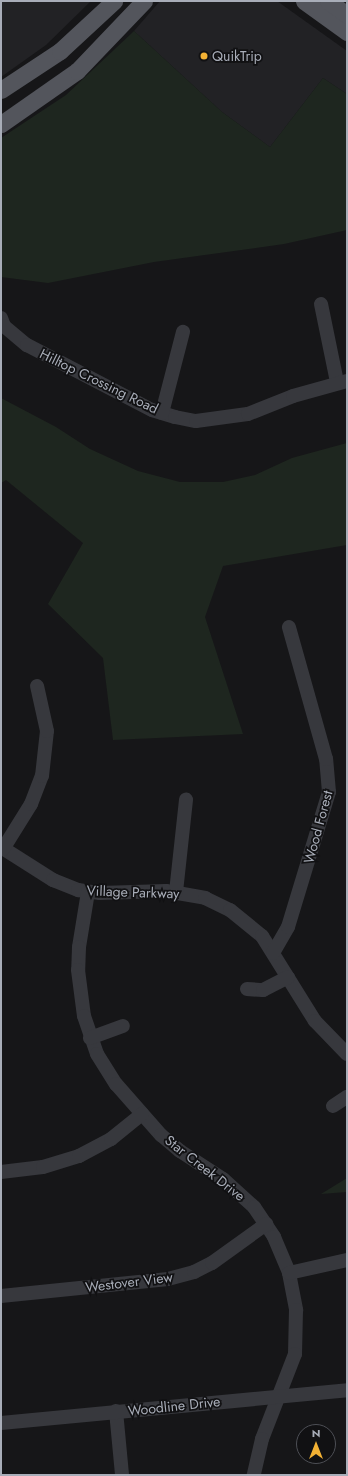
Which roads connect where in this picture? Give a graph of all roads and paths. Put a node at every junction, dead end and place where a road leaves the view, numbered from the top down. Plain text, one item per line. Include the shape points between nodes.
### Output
1 (113, 1) edge
2 (144, 1) edge
3 (304, 1) edge
4 (328, 1) edge
5 (347, 15) edge
6 (130, 18) junction
7 (347, 32) edge
8 (1, 90) edge
9 (1, 124) edge
10 (321, 304) dead end
11 (1, 318) edge
12 (183, 332) dead end
13 (342, 382) edge
14 (162, 413) junction
15 (289, 627) dead end
16 (37, 686) dead end
17 (186, 800) dead end
18 (2, 848) edge
19 (88, 892) junction
20 (176, 892) junction
21 (273, 952) junction
22 (288, 977) junction
23 (246, 989) dead end
24 (122, 1026) dead end
25 (90, 1038) junction
26 (347, 1054) edge
27 (347, 1097) edge
28 (333, 1106) dead end
29 (142, 1114) junction
30 (1, 1172) edge
31 (266, 1224) junction
32 (347, 1260) edge
33 (289, 1273) junction
34 (1, 1296) edge
35 (347, 1390) edge
36 (279, 1397) junction
37 (116, 1411) junction
38 (1, 1423) edge
39 (122, 1475) edge
40 (254, 1475) edge

1 - 6 main road
1 - 8 main road via 60,51
2 - 6 main road
3 - 7 main road
4 - 5 main road
6 - 9 main road via 77,71
10 - 13 street
11 - 14 street, Hilltop Crossing Road via 4,326 27,345 103,386
12 - 14 street
13 - 14 street, Hilltop Crossing Road via 248,414 196,420
15 - 21 street, Wood Forest via 326,759 330,783 325,810 288,927
16 - 18 street via 47,731 42,776 31,804
17 - 20 street
18 - 19 street, Village Parkway via 52,880
19 - 20 street, Village Parkway
19 - 25 street, Star Creek Drive via 78,970 80,993
20 - 21 street, Village Parkway via 205,898 230,910 252,926
21 - 22 street, Village Parkway
22 - 23 street via 263,990
22 - 26 street, Village Parkway via 315,1021
24 - 25 street
25 - 29 street, Star Creek Drive via 104,1067
27 - 28 street
29 - 30 street via 111,1139 78,1156 43,1167
29 - 31 street, Star Creek Drive via 180,1151 210,1169 237,1191
31 - 33 street, Star Creek Drive
31 - 34 street, Westover View via 212,1263 194,1272 168,1279
32 - 33 street
33 - 36 street, Star Creek Drive via 296,1310 295,1354
35 - 36 street, Woodline Drive
36 - 37 street, Woodline Drive
36 - 40 street, Star Creek Drive via 262,1439
37 - 38 street, Woodline Drive
37 - 39 street

